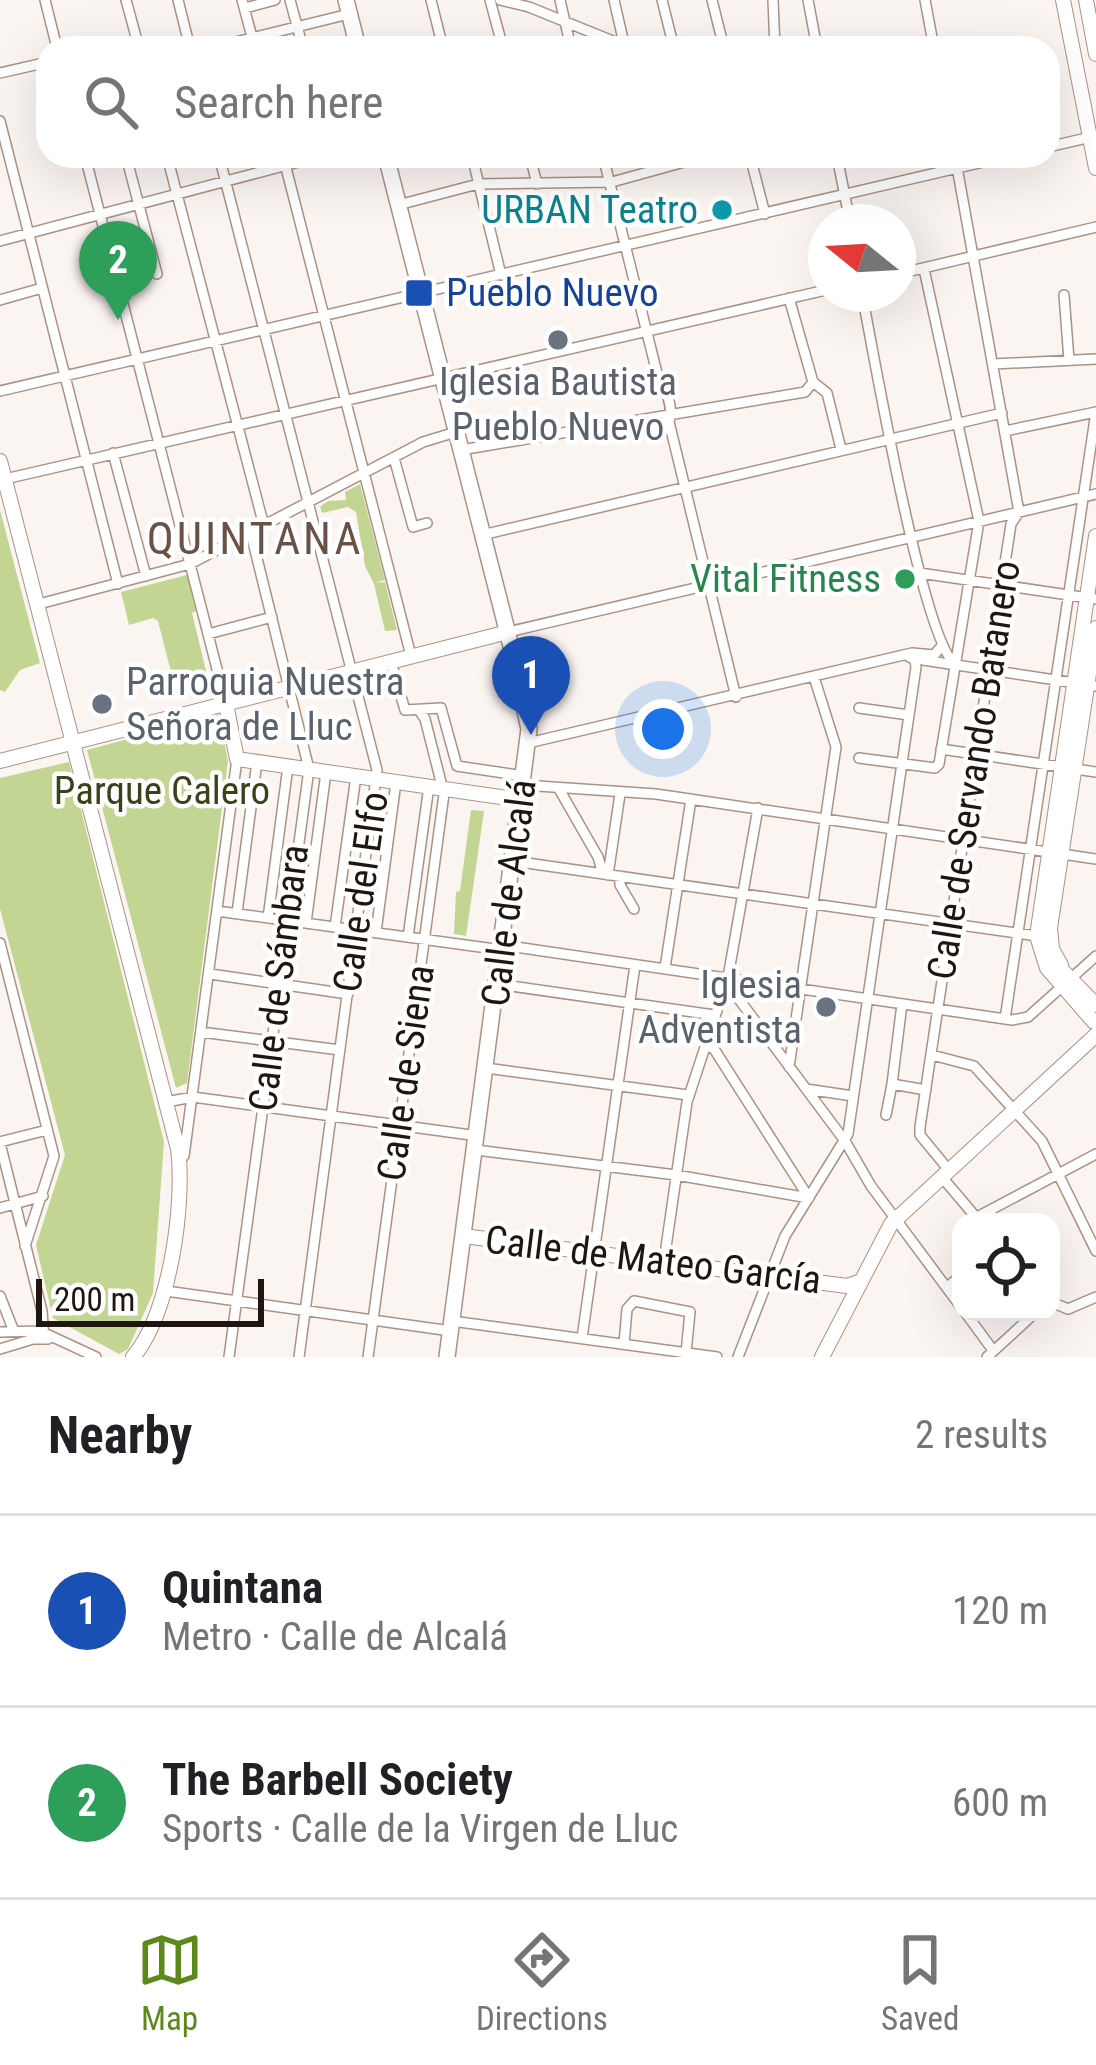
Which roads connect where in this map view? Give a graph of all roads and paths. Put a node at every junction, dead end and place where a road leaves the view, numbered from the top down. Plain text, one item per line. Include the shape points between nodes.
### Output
1 (45, 0) edge
2 (126, 0) edge
3 (178, 0) edge
4 (275, 0) edge
5 (290, 0) edge
6 (431, 0) edge
7 (490, 0) edge
8 (500, 0) edge
9 (557, 0) edge
10 (614, 0) edge
11 (662, 0) edge
12 (712, 0) edge
13 (773, 0) edge
14 (808, 0) edge
15 (925, 0) edge
16 (1063, 0) edge
17 (1085, 0) edge
18 (243, 4) edge
19 (347, 7) edge
20 (543, 12) junction
21 (564, 21) junction
22 (298, 26) junction
23 (54, 36) edge
24 (136, 36) edge
25 (187, 36) edge
26 (251, 36) edge
27 (270, 36) edge
28 (301, 36) edge
29 (355, 36) edge
30 (440, 36) edge
31 (500, 36) edge
32 (568, 36) edge
33 (600, 36) edge
34 (624, 36) edge
35 (671, 36) edge
36 (721, 36) edge
37 (774, 36) edge
38 (815, 36) edge
39 (932, 36) edge
40 (1096, 54) edge
41 (36, 65) edge
42 (0, 74) edge
43 (0, 121) edge
44 (1093, 136) edge
45 (1060, 144) edge
46 (89, 168) edge
47 (129, 168) edge
48 (170, 168) edge
49 (222, 168) edge
50 (264, 168) edge
51 (286, 168) edge
52 (389, 168) edge
53 (475, 168) edge
54 (533, 168) edge
55 (607, 168) edge
56 (655, 168) edge
57 (665, 168) edge
58 (753, 168) edge
59 (839, 168) edge
60 (934, 168) edge
61 (957, 168) edge
62 (1096, 168) edge
63 (656, 171) junction
64 (226, 181) junction
65 (16, 182) junction
66 (612, 182) junction
67 (478, 184) junction
68 (537, 184) junction
69 (0, 186) edge
70 (844, 193) junction
71 (177, 194) junction
72 (846, 204) edge
73 (139, 205) junction
74 (398, 205) junction
75 (101, 214) junction
76 (766, 214) junction
77 (1096, 227) edge
78 (29, 233) junction
79 (0, 241) edge
80 (627, 245) junction
81 (974, 257) junction
82 (924, 269) junction
83 (916, 271) edge
84 (157, 274) dead end
85 (501, 275) junction
86 (42, 288) junction
87 (421, 294) junction
88 (808, 294) edge
89 (1064, 295) dead end
90 (789, 298) junction
91 (0, 300) edge
92 (866, 312) edge
93 (324, 316) junction
94 (265, 330) junction
95 (649, 330) junction
96 (215, 341) junction
97 (137, 358) junction
98 (1096, 359) edge
99 (1070, 360) junction
100 (994, 364) junction
101 (66, 375) junction
102 (443, 377) junction
103 (813, 382) junction
104 (0, 391) edge
105 (345, 399) junction
106 (1096, 412) edge
107 (287, 413) junction
108 (1001, 413) junction
109 (672, 415) junction
110 (958, 423) junction
111 (237, 424) junction
112 (1004, 431) junction
113 (890, 438) junction
114 (458, 441) junction
115 (159, 442) junction
116 (841, 449) junction
117 (113, 453) junction
118 (394, 458) junction
119 (86, 460) junction
120 (0, 461) edge
121 (365, 475) junction
122 (4, 479) junction
123 (683, 487) junction
124 (1091, 495) edge
125 (310, 502) junction
126 (1019, 512) junction
127 (980, 521) junction
128 (428, 524) dead end
129 (264, 526) junction
130 (251, 534) junction
131 (482, 535) junction
132 (1096, 536) edge
133 (913, 537) junction
134 (190, 564) junction
135 (920, 573) junction
136 (146, 576) junction
137 (972, 579) junction
138 (1002, 583) junction
139 (118, 584) junction
140 (707, 584) junction
141 (1070, 594) junction
142 (1091, 598) edge
143 (39, 604) junction
144 (272, 617) junction
145 (1096, 628) edge
146 (508, 632) junction
147 (208, 634) junction
148 (1087, 640) edge
149 (941, 646) junction
150 (412, 656) junction
151 (912, 660) junction
152 (391, 662) junction
153 (956, 665) junction
154 (989, 670) junction
155 (355, 671) junction
156 (814, 677) junction
157 (1056, 680) junction
158 (1086, 685) edge
159 (290, 687) junction
160 (736, 697) junction
161 (226, 704) junction
162 (859, 708) dead end
163 (419, 710) junction
164 (909, 716) junction
165 (75, 743) junction
166 (528, 743) junction
167 (941, 749) junction
168 (976, 754) junction
169 (859, 758) dead end
170 (237, 759) junction
171 (0, 761) edge
172 (257, 762) junction
173 (902, 764) junction
174 (1044, 764) junction
175 (288, 766) junction
176 (1068, 767) junction
177 (309, 769) junction
178 (326, 772) junction
179 (1096, 772) edge
180 (356, 776) junction
181 (376, 779) junction
182 (396, 782) junction
183 (436, 787) junction
184 (523, 787) junction
185 (560, 789) junction
186 (620, 794) junction
187 (691, 799) junction
188 (758, 808) junction
189 (825, 819) junction
190 (893, 829) junction
191 (964, 840) junction
192 (1030, 849) junction
193 (1054, 853) junction
194 (1096, 860) edge
195 (513, 861) junction
196 (610, 875) junction
197 (677, 884) junction
198 (746, 894) junction
199 (813, 904) junction
200 (634, 909) dead end
201 (217, 910) junction
202 (237, 913) junction
203 (880, 913) junction
204 (268, 917) junction
205 (287, 920) junction
206 (306, 923) junction
207 (950, 924) junction
208 (335, 927) junction
209 (356, 930) junction
210 (376, 932) junction
211 (1017, 934) junction
212 (1037, 936) junction
213 (408, 937) junction
214 (424, 939) junction
215 (0, 943) edge
216 (502, 948) junction
217 (1096, 956) edge
218 (635, 965) junction
219 (664, 968) junction
220 (210, 974) junction
221 (1065, 977) junction
222 (727, 980) junction
223 (278, 985) junction
224 (497, 985) junction
225 (801, 988) junction
226 (348, 994) junction
227 (868, 999) junction
228 (15, 1001) junction
229 (629, 1002) junction
230 (902, 1004) junction
231 (1096, 1005) edge
232 (0, 1006) edge
233 (938, 1009) junction
234 (714, 1015) junction
235 (1005, 1019) junction
236 (1095, 1029) edge
237 (201, 1032) junction
238 (271, 1041) junction
239 (705, 1045) junction
240 (340, 1050) junction
241 (932, 1055) junction
242 (487, 1068) junction
243 (789, 1068) junction
244 (617, 1084) junction
245 (892, 1084) junction
246 (806, 1089) junction
247 (926, 1090) junction
248 (688, 1095) junction
249 (854, 1096) junction
250 (193, 1097) junction
251 (166, 1102) junction
252 (262, 1107) junction
253 (1014, 1110) junction
254 (886, 1115) dead end
255 (332, 1117) junction
256 (398, 1125) junction
257 (47, 1130) junction
258 (845, 1141) junction
259 (0, 1142) edge
260 (477, 1143) junction
261 (1096, 1154) edge
262 (180, 1167) junction
263 (605, 1168) junction
264 (944, 1172) junction
265 (1059, 1174) junction
266 (676, 1175) junction
267 (798, 1179) junction
268 (785, 1195) junction
269 (43, 1196) junction
270 (809, 1198) junction
271 (14, 1204) junction
272 (0, 1208) edge
273 (974, 1213) edge
274 (991, 1213) edge
275 (896, 1219) junction
276 (464, 1236) junction
277 (25, 1246) junction
278 (1096, 1251) edge
279 (595, 1252) junction
280 (664, 1261) junction
281 (771, 1276) junction
282 (952, 1283) edge
283 (946, 1287) junction
284 (166, 1291) junction
285 (848, 1292) junction
286 (952, 1295) edge
287 (0, 1296) edge
288 (1096, 1298) edge
289 (236, 1301) junction
290 (1060, 1306) edge
291 (305, 1310) junction
292 (373, 1320) junction
293 (970, 1321) edge
294 (1026, 1321) edge
295 (452, 1326) junction
296 (13, 1329) junction
297 (0, 1332) edge
298 (44, 1335) junction
299 (582, 1338) junction
300 (624, 1344) junction
301 (71, 1347) junction
302 (0, 1349) edge
303 (140, 1352) edge
304 (686, 1353) junction
305 (989, 1353) edge
306 (83, 1357) edge
307 (96, 1357) edge
308 (229, 1357) edge
309 (299, 1357) edge
310 (368, 1357) edge
311 (447, 1357) edge
312 (717, 1357) edge
313 (738, 1357) edge
314 (822, 1357) edge

1 - 23 street
2 - 24 street
3 - 25 street
4 - 18 street
5 - 22 street
6 - 30 street
7 - 31 street
8 - 20 street
9 - 20 street
9 - 21 street
10 - 34 street
11 - 35 street
12 - 36 street
13 - 37 street
14 - 38 street
15 - 39 street
16 - 44 street
17 - 40 street
18 - 26 street
19 - 22 street
19 - 29 main road
20 - 21 street
21 - 32 street
21 - 33 street
22 - 27 street
22 - 28 street
41 - 42 street
43 - 65 street
44 - 45 street
44 - 62 street
46 - 75 street
47 - 73 street
48 - 71 street
49 - 64 street, Calle del Elfo
50 - 64 street
51 - 93 street
52 - 74 main road, Calle de Alcalá
53 - 67 street
54 - 68 street
55 - 66 street
56 - 63 street
57 - 63 street
58 - 76 street
59 - 70 street
60 - 70 street
61 - 81 street, Calle de Servando Batanero
63 - 66 street
64 - 71 street
64 - 94 street, Calle del Elfo
65 - 69 street
65 - 78 street
66 - 68 street
66 - 80 street
67 - 68 street
67 - 74 street
67 - 85 street
70 - 72 street
70 - 76 street
71 - 73 street
71 - 96 street
73 - 75 street
73 - 84 street
74 - 87 main road, Calle de Alcalá
75 - 78 street
75 - 97 street
76 - 80 street
77 - 81 street
78 - 79 street
78 - 86 street
80 - 85 street
80 - 95 street
81 - 82 street
81 - 100 street, Calle de Servando Batanero
82 - 83 street
82 - 110 street
85 - 87 street
86 - 91 street
86 - 101 street
87 - 93 street
87 - 102 main road, Calle de Alcalá
88 - 90 street
89 - 99 street
90 - 95 street
90 - 103 street
92 - 113 street
93 - 94 street
93 - 105 street
94 - 96 street
94 - 107 street, Calle del Elfo
95 - 102 street
95 - 109 street
96 - 97 street
96 - 111 street
97 - 101 street
97 - 115 street
98 - 99 street
99 - 100 street
100 - 108 street, Calle de Servando Batanero
101 - 104 street
101 - 119 street
102 - 105 street
102 - 114 main road, Calle de Alcalá
103 - 109 street via 806,392
103 - 116 street via 827,393
105 - 107 street
105 - 121 street
106 - 112 street
106 - 124 street
107 - 111 street
107 - 125 street, Calle del Elfo
108 - 110 street
108 - 112 street, Calle de Servando Batanero
109 - 114 street
109 - 123 street
110 - 113 street
110 - 127 street
111 - 115 street
111 - 129 street
112 - 126 street, Calle de Servando Batanero
113 - 116 street
113 - 133 street
114 - 118 street via 423,442
114 - 131 main road, Calle de Alcalá
115 - 117 street
115 - 134 street
116 - 123 street
117 - 119 street
117 - 136 street
118 - 121 street
118 - 128 street via 413,526
119 - 122 street
119 - 139 street
120 - 122 street
121 - 125 street
121 - 150 street
122 - 143 street
123 - 131 street
123 - 140 street
124 - 126 street
124 - 141 street
125 - 129 street
125 - 155 street, Calle del Elfo
126 - 127 street
126 - 138 street, Calle de Servando Batanero
127 - 133 street
127 - 137 street
129 - 130 street
130 - 134 street
130 - 144 street, Calle de Sámbara
131 - 146 main road, Calle de Alcalá
132 - 142 street
133 - 135 street
133 - 140 street
134 - 136 street
134 - 147 street
135 - 137 street
135 - 149 street
136 - 139 street
137 - 138 street
137 - 153 street
138 - 141 street
138 - 154 street, Calle de Servando Batanero
139 - 143 street
140 - 146 street
140 - 160 street
141 - 142 street
141 - 157 street
142 - 148 street
143 - 165 street
144 - 147 street
144 - 159 street, Calle de Sámbara
145 - 148 street
146 - 150 street
146 - 166 main road, Calle de Alcalá
147 - 161 street
148 - 158 street
149 - 151 street
149 - 153 street
150 - 152 street
151 - 153 street
151 - 156 street
151 - 164 street
152 - 155 street
152 - 163 street via 403,708
153 - 154 street
153 - 167 street
154 - 157 street
154 - 168 street, Calle de Servando Batanero
155 - 159 street
155 - 181 street, Calle del Elfo
156 - 160 street
156 - 189 street via 836,747
157 - 158 street
157 - 174 street
158 - 176 street
159 - 161 street
159 - 177 street, Calle de Sámbara
160 - 166 street
161 - 165 street
161 - 170 street
162 - 164 street
163 - 183 street
163 - 184 street via 441,708 457,766
164 - 173 street
165 - 171 street
165 - 251 street
166 - 184 main road, Calle de Alcalá
167 - 168 street
167 - 173 street via 932,768
168 - 174 street
168 - 191 street, Calle de Servando Batanero
169 - 173 street
170 - 172 street
170 - 201 street
172 - 175 street
172 - 202 street
173 - 190 street
174 - 176 street
174 - 192 street
175 - 177 street
175 - 204 street
176 - 179 street
176 - 193 street via 1069,806
176 - 193 street via 1053,814
177 - 178 street
177 - 205 street, Calle de Sámbara
178 - 180 street
178 - 206 street
180 - 181 street
180 - 208 street
181 - 182 street
181 - 209 street, Calle del Elfo
182 - 183 street
182 - 210 street
183 - 184 street
183 - 213 street
183 - 214 street, Calle de Siena
184 - 185 street
184 - 195 main road, Calle de Alcalá
185 - 186 street
185 - 196 street
186 - 187 street
186 - 196 street
187 - 188 street
187 - 197 street
188 - 189 street
188 - 198 street
189 - 190 street
189 - 199 street
190 - 191 street
190 - 203 street
191 - 192 street
191 - 207 street, Calle de Servando Batanero
192 - 193 street
192 - 211 street
193 - 194 street
193 - 212 street
193 - 221 street via 1049,936
195 - 196 street
195 - 216 main road, Calle de Alcalá
196 - 197 street
196 - 200 street
197 - 198 street
197 - 219 street
198 - 199 street
198 - 222 street
199 - 203 street
199 - 225 street
201 - 202 street
201 - 220 street
202 - 204 street
203 - 207 street
203 - 227 street
204 - 205 street
205 - 206 street
205 - 223 street, Calle de Sámbara
206 - 208 street
207 - 211 street
207 - 233 street, Calle de Servando Batanero
208 - 209 street
209 - 210 street
209 - 226 street, Calle del Elfo
210 - 213 street
211 - 212 street
211 - 235 street
212 - 221 street
213 - 214 street
214 - 216 street
214 - 256 street, Calle de Siena
215 - 228 street
216 - 218 street
216 - 224 main road, Calle de Alcalá
217 - 221 street
218 - 219 street
218 - 229 street
219 - 222 street
220 - 223 street
220 - 237 street
221 - 231 street
221 - 235 street via 1028,1017
221 - 236 street
222 - 225 street
222 - 234 street
222 - 243 street
223 - 226 street
223 - 238 street, Calle de Sámbara
224 - 229 street
224 - 242 main road, Calle de Alcalá
225 - 227 street
225 - 243 street
226 - 240 street, Calle del Elfo
227 - 230 street
227 - 249 street
228 - 232 street
228 - 257 street
229 - 234 street
229 - 244 street
230 - 233 street
230 - 245 street
233 - 235 street
233 - 241 street, Calle de Servando Batanero
234 - 239 street
236 - 253 street
237 - 238 street
237 - 250 street
238 - 240 street
238 - 252 street, Calle de Sámbara
239 - 248 street
239 - 267 street
240 - 255 street, Calle del Elfo
241 - 247 street, Calle de Servando Batanero
241 - 253 street via 971,1064
242 - 244 street
242 - 260 main road, Calle de Alcalá
243 - 246 street
244 - 248 street
244 - 263 street
245 - 247 street
245 - 254 street
246 - 249 street
246 - 258 street
247 - 264 street, Calle de Servando Batanero via 920,1132
248 - 266 street
249 - 258 street
250 - 251 street
250 - 252 street
250 - 262 street
251 - 262 street
252 - 255 street
252 - 289 street, Calle de Sámbara
253 - 264 street
253 - 265 street
255 - 256 street
255 - 291 street, Calle del Elfo
256 - 260 street
256 - 292 street, Calle de Siena
257 - 259 street
257 - 269 street via 54,1160
258 - 270 street
258 - 275 street
259 - 271 street
260 - 263 street
260 - 276 main road, Calle de Alcalá
261 - 265 street
262 - 284 street
263 - 266 street
263 - 279 street
264 - 273 street, Calle de Servando Batanero
264 - 275 street
265 - 274 street
265 - 278 street
266 - 268 street
266 - 280 street
267 - 268 street
267 - 270 street
268 - 270 street
269 - 271 street
269 - 277 street
270 - 281 street
271 - 272 street
271 - 277 street
275 - 283 street
275 - 285 street, Calle de Mateo García
276 - 279 street, Calle de Mateo García
276 - 295 main road, Calle de Alcalá
277 - 298 street
279 - 280 street, Calle de Mateo García
279 - 299 street
280 - 281 street, Calle de Mateo García
281 - 285 street, Calle de Mateo García
281 - 313 street
282 - 283 street
283 - 286 street
284 - 289 street
284 - 303 street
285 - 314 street
287 - 296 street
288 - 290 street
289 - 291 street
289 - 308 street, Calle de Sámbara
291 - 292 street
291 - 309 street, Calle del Elfo
292 - 295 street
292 - 310 street, Calle de Siena
293 - 305 street
294 - 305 street
295 - 299 street
295 - 311 main road, Calle de Alcalá
296 - 297 street
296 - 298 street
298 - 301 street
298 - 302 street
299 - 300 street
300 - 304 street
300 - 304 street via 634,1301 690,1312
301 - 306 street
301 - 307 street
304 - 312 street

